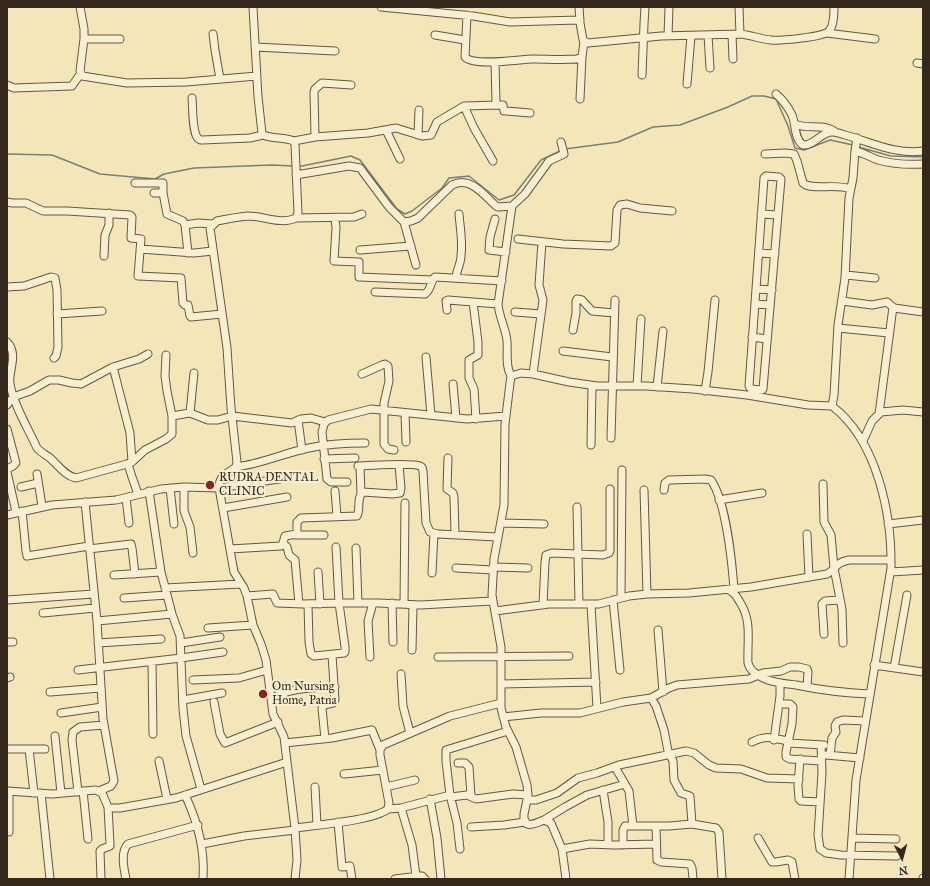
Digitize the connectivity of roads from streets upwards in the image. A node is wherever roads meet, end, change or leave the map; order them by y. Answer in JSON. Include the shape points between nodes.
{"nodes":[{"id":1,"x":80,"y":7,"type":"edge"},
{"id":2,"x":253,"y":7,"type":"edge"},
{"id":3,"x":381,"y":7,"type":"edge"},
{"id":4,"x":474,"y":7,"type":"edge"},
{"id":5,"x":579,"y":7,"type":"edge"},
{"id":6,"x":645,"y":7,"type":"edge"},
{"id":7,"x":669,"y":7,"type":"edge"},
{"id":8,"x":739,"y":7,"type":"edge"},
{"id":9,"x":834,"y":7,"type":"edge"},
{"id":10,"x":470,"y":15,"type":"junction"},
{"id":11,"x":580,"y":21,"type":"junction"},
{"id":12,"x":827,"y":33,"type":"junction"},
{"id":13,"x":213,"y":34,"type":"dead end"},
{"id":14,"x":435,"y":34,"type":"dead end"},
{"id":15,"x":740,"y":34,"type":"junction"},
{"id":16,"x":732,"y":35,"type":"junction"},
{"id":17,"x":668,"y":36,"type":"junction"},
{"id":18,"x":691,"y":36,"type":"junction"},
{"id":19,"x":708,"y":36,"type":"junction"},
{"id":20,"x":644,"y":38,"type":"junction"},
{"id":21,"x":84,"y":39,"type":"junction"},
{"id":22,"x":120,"y":39,"type":"dead end"},
{"id":23,"x":875,"y":39,"type":"dead end"},
{"id":24,"x":465,"y":40,"type":"junction"},
{"id":25,"x":584,"y":42,"type":"junction"},
{"id":26,"x":255,"y":47,"type":"junction"},
{"id":27,"x":335,"y":51,"type":"dead end"},
{"id":28,"x":582,"y":57,"type":"junction"},
{"id":29,"x":733,"y":59,"type":"dead end"},
{"id":30,"x":495,"y":62,"type":"junction"},
{"id":31,"x":710,"y":68,"type":"dead end"},
{"id":32,"x":81,"y":73,"type":"junction"},
{"id":33,"x":642,"y":75,"type":"dead end"},
{"id":34,"x":257,"y":76,"type":"junction"},
{"id":35,"x":220,"y":79,"type":"junction"},
{"id":36,"x":687,"y":84,"type":"dead end"},
{"id":37,"x":7,"y":85,"type":"edge"},
{"id":38,"x":351,"y":85,"type":"dead end"},
{"id":39,"x":776,"y":94,"type":"dead end"},
{"id":40,"x":192,"y":98,"type":"dead end"},
{"id":41,"x":580,"y":99,"type":"dead end"},
{"id":42,"x":496,"y":104,"type":"junction"},
{"id":43,"x":464,"y":106,"type":"junction"},
{"id":44,"x":419,"y":110,"type":"dead end"},
{"id":45,"x":530,"y":113,"type":"dead end"},
{"id":46,"x":795,"y":124,"type":"junction"},
{"id":47,"x":386,"y":130,"type":"junction"},
{"id":48,"x":837,"y":133,"type":"junction"},
{"id":49,"x":263,"y":135,"type":"junction"},
{"id":50,"x":418,"y":135,"type":"junction"},
{"id":51,"x":315,"y":137,"type":"junction"},
{"id":52,"x":857,"y":139,"type":"junction"},
{"id":53,"x":294,"y":141,"type":"junction"},
{"id":54,"x":561,"y":143,"type":"dead end"},
{"id":55,"x":854,"y":150,"type":"junction"},
{"id":56,"x":923,"y":151,"type":"edge"},
{"id":57,"x":765,"y":154,"type":"dead end"},
{"id":58,"x":400,"y":160,"type":"dead end"},
{"id":59,"x":493,"y":161,"type":"dead end"},
{"id":60,"x":923,"y":164,"type":"edge"},
{"id":61,"x":296,"y":174,"type":"junction"},
{"id":62,"x":135,"y":183,"type":"dead end"},
{"id":63,"x":850,"y":189,"type":"junction"},
{"id":64,"x":163,"y":192,"type":"junction"},
{"id":65,"x":154,"y":193,"type":"dead end"},
{"id":66,"x":7,"y":202,"type":"edge"},
{"id":67,"x":512,"y":206,"type":"junction"},
{"id":68,"x":672,"y":211,"type":"dead end"},
{"id":69,"x":109,"y":213,"type":"junction"},
{"id":70,"x":362,"y":214,"type":"dead end"},
{"id":71,"x":459,"y":214,"type":"dead end"},
{"id":72,"x":761,"y":214,"type":"junction"},
{"id":73,"x":778,"y":215,"type":"junction"},
{"id":74,"x":296,"y":218,"type":"junction"},
{"id":75,"x":335,"y":218,"type":"junction"},
{"id":76,"x":495,"y":219,"type":"dead end"},
{"id":77,"x":404,"y":222,"type":"junction"},
{"id":78,"x":213,"y":224,"type":"junction"},
{"id":79,"x":185,"y":225,"type":"junction"},
{"id":80,"x":518,"y":239,"type":"dead end"},
{"id":81,"x":542,"y":242,"type":"junction"},
{"id":82,"x":411,"y":246,"type":"junction"},
{"id":83,"x":140,"y":249,"type":"junction"},
{"id":84,"x":360,"y":250,"type":"dead end"},
{"id":85,"x":213,"y":251,"type":"junction"},
{"id":86,"x":506,"y":252,"type":"junction"},
{"id":87,"x":188,"y":253,"type":"junction"},
{"id":88,"x":759,"y":253,"type":"junction"},
{"id":89,"x":775,"y":254,"type":"junction"},
{"id":90,"x":104,"y":256,"type":"dead end"},
{"id":91,"x":416,"y":265,"type":"dead end"},
{"id":92,"x":846,"y":275,"type":"junction"},
{"id":93,"x":456,"y":277,"type":"junction"},
{"id":94,"x":875,"y":278,"type":"dead end"},
{"id":95,"x":433,"y":280,"type":"junction"},
{"id":96,"x":502,"y":281,"type":"junction"},
{"id":97,"x":7,"y":287,"type":"edge"},
{"id":98,"x":757,"y":290,"type":"junction"},
{"id":99,"x":772,"y":290,"type":"junction"},
{"id":100,"x":375,"y":292,"type":"dead end"},
{"id":101,"x":614,"y":300,"type":"dead end"},
{"id":102,"x":715,"y":300,"type":"dead end"},
{"id":103,"x":842,"y":301,"type":"junction"},
{"id":104,"x":473,"y":302,"type":"junction"},
{"id":105,"x":498,"y":304,"type":"junction"},
{"id":106,"x":755,"y":304,"type":"junction"},
{"id":107,"x":770,"y":305,"type":"junction"},
{"id":108,"x":893,"y":307,"type":"junction"},
{"id":109,"x":447,"y":310,"type":"dead end"},
{"id":110,"x":102,"y":312,"type":"dead end"},
{"id":111,"x":515,"y":312,"type":"dead end"},
{"id":112,"x":923,"y":312,"type":"edge"},
{"id":113,"x":614,"y":313,"type":"junction"},
{"id":114,"x":57,"y":314,"type":"junction"},
{"id":115,"x":222,"y":314,"type":"junction"},
{"id":116,"x":541,"y":314,"type":"junction"},
{"id":117,"x":641,"y":319,"type":"dead end"},
{"id":118,"x":838,"y":328,"type":"junction"},
{"id":119,"x":573,"y":330,"type":"dead end"},
{"id":120,"x":663,"y":331,"type":"dead end"},
{"id":121,"x":889,"y":333,"type":"junction"},
{"id":122,"x":752,"y":337,"type":"junction"},
{"id":123,"x":767,"y":339,"type":"junction"},
{"id":124,"x":7,"y":342,"type":"edge"},
{"id":125,"x":563,"y":351,"type":"dead end"},
{"id":126,"x":148,"y":354,"type":"dead end"},
{"id":127,"x":166,"y":355,"type":"dead end"},
{"id":128,"x":426,"y":357,"type":"dead end"},
{"id":129,"x":612,"y":357,"type":"junction"},
{"id":130,"x":54,"y":358,"type":"dead end"},
{"id":131,"x":10,"y":363,"type":"edge"},
{"id":132,"x":113,"y":367,"type":"junction"},
{"id":133,"x":750,"y":372,"type":"junction"},
{"id":134,"x":194,"y":373,"type":"dead end"},
{"id":135,"x":765,"y":373,"type":"junction"},
{"id":136,"x":362,"y":374,"type":"dead end"},
{"id":137,"x":533,"y":374,"type":"junction"},
{"id":138,"x":512,"y":376,"type":"junction"},
{"id":139,"x":9,"y":382,"type":"edge"},
{"id":140,"x":453,"y":384,"type":"dead end"},
{"id":141,"x":592,"y":386,"type":"junction"},
{"id":142,"x":611,"y":386,"type":"junction"},
{"id":143,"x":636,"y":386,"type":"junction"},
{"id":144,"x":656,"y":387,"type":"junction"},
{"id":145,"x":706,"y":391,"type":"junction"},
{"id":146,"x":755,"y":393,"type":"junction"},
{"id":147,"x":13,"y":397,"type":"junction"},
{"id":148,"x":7,"y":405,"type":"edge"},
{"id":149,"x":832,"y":406,"type":"junction"},
{"id":150,"x":384,"y":411,"type":"junction"},
{"id":151,"x":923,"y":412,"type":"edge"},
{"id":152,"x":190,"y":413,"type":"junction"},
{"id":153,"x":406,"y":413,"type":"junction"},
{"id":154,"x":879,"y":414,"type":"junction"},
{"id":155,"x":431,"y":415,"type":"junction"},
{"id":156,"x":172,"y":416,"type":"junction"},
{"id":157,"x":232,"y":416,"type":"junction"},
{"id":158,"x":506,"y":416,"type":"junction"},
{"id":159,"x":456,"y":418,"type":"junction"},
{"id":160,"x":476,"y":419,"type":"junction"},
{"id":161,"x":298,"y":420,"type":"junction"},
{"id":162,"x":325,"y":422,"type":"junction"},
{"id":163,"x":7,"y":429,"type":"edge"},
{"id":164,"x":611,"y":438,"type":"dead end"},
{"id":165,"x":863,"y":441,"type":"junction"},
{"id":166,"x":406,"y":442,"type":"dead end"},
{"id":167,"x":365,"y":443,"type":"dead end"},
{"id":168,"x":591,"y":445,"type":"dead end"},
{"id":169,"x":323,"y":446,"type":"junction"},
{"id":170,"x":302,"y":450,"type":"junction"},
{"id":171,"x":394,"y":450,"type":"dead end"},
{"id":172,"x":355,"y":458,"type":"dead end"},
{"id":173,"x":448,"y":458,"type":"dead end"},
{"id":174,"x":324,"y":459,"type":"junction"},
{"id":175,"x":130,"y":463,"type":"junction"},
{"id":176,"x":399,"y":465,"type":"junction"},
{"id":177,"x":236,"y":467,"type":"junction"},
{"id":178,"x":7,"y":469,"type":"edge"},
{"id":179,"x":622,"y":470,"type":"dead end"},
{"id":180,"x":7,"y":472,"type":"edge"},
{"id":181,"x":37,"y":474,"type":"dead end"},
{"id":182,"x":292,"y":476,"type":"dead end"},
{"id":183,"x":347,"y":482,"type":"dead end"},
{"id":184,"x":38,"y":483,"type":"junction"},
{"id":185,"x":823,"y":484,"type":"dead end"},
{"id":186,"x":21,"y":487,"type":"dead end"},
{"id":187,"x":184,"y":487,"type":"junction"},
{"id":188,"x":170,"y":488,"type":"junction"},
{"id":189,"x":219,"y":488,"type":"junction"},
{"id":190,"x":610,"y":490,"type":"dead end"},
{"id":191,"x":644,"y":490,"type":"dead end"},
{"id":192,"x":664,"y":490,"type":"dead end"},
{"id":193,"x":149,"y":491,"type":"junction"},
{"id":194,"x":335,"y":491,"type":"dead end"},
{"id":195,"x":762,"y":493,"type":"dead end"},
{"id":196,"x":138,"y":494,"type":"junction"},
{"id":197,"x":361,"y":494,"type":"junction"},
{"id":198,"x":287,"y":497,"type":"dead end"},
{"id":199,"x":126,"y":498,"type":"junction"},
{"id":200,"x":720,"y":500,"type":"junction"},
{"id":201,"x":85,"y":502,"type":"junction"},
{"id":202,"x":405,"y":504,"type":"dead end"},
{"id":203,"x":42,"y":506,"type":"junction"},
{"id":204,"x":578,"y":507,"type":"dead end"},
{"id":205,"x":223,"y":508,"type":"junction"},
{"id":206,"x":19,"y":512,"type":"junction"},
{"id":207,"x":7,"y":514,"type":"edge"},
{"id":208,"x":337,"y":516,"type":"junction"},
{"id":209,"x":923,"y":520,"type":"edge"},
{"id":210,"x":129,"y":523,"type":"dead end"},
{"id":211,"x":501,"y":523,"type":"junction"},
{"id":212,"x":174,"y":524,"type":"dead end"},
{"id":213,"x":544,"y":524,"type":"dead end"},
{"id":214,"x":888,"y":524,"type":"junction"},
{"id":215,"x":434,"y":533,"type":"junction"},
{"id":216,"x":295,"y":534,"type":"junction"},
{"id":217,"x":807,"y":534,"type":"dead end"},
{"id":218,"x":324,"y":535,"type":"dead end"},
{"id":219,"x":455,"y":535,"type":"junction"},
{"id":220,"x":497,"y":537,"type":"junction"},
{"id":221,"x":283,"y":543,"type":"junction"},
{"id":222,"x":89,"y":547,"type":"junction"},
{"id":223,"x":336,"y":547,"type":"dead end"},
{"id":224,"x":356,"y":548,"type":"dead end"},
{"id":225,"x":230,"y":549,"type":"junction"},
{"id":226,"x":193,"y":553,"type":"dead end"},
{"id":227,"x":578,"y":553,"type":"junction"},
{"id":228,"x":891,"y":560,"type":"junction"},
{"id":229,"x":456,"y":568,"type":"dead end"},
{"id":230,"x":493,"y":568,"type":"junction"},
{"id":231,"x":528,"y":568,"type":"dead end"},
{"id":232,"x":834,"y":568,"type":"junction"},
{"id":233,"x":923,"y":570,"type":"edge"},
{"id":234,"x":161,"y":572,"type":"junction"},
{"id":235,"x":318,"y":572,"type":"dead end"},
{"id":236,"x":891,"y":572,"type":"junction"},
{"id":237,"x":432,"y":573,"type":"dead end"},
{"id":238,"x":135,"y":574,"type":"junction"},
{"id":239,"x":114,"y":575,"type":"dead end"},
{"id":240,"x":809,"y":577,"type":"junction"},
{"id":241,"x":241,"y":584,"type":"junction"},
{"id":242,"x":731,"y":589,"type":"junction"},
{"id":243,"x":166,"y":592,"type":"junction"},
{"id":244,"x":94,"y":594,"type":"junction"},
{"id":245,"x":647,"y":594,"type":"junction"},
{"id":246,"x":907,"y":595,"type":"dead end"},
{"id":247,"x":247,"y":596,"type":"junction"},
{"id":248,"x":124,"y":598,"type":"dead end"},
{"id":249,"x":617,"y":599,"type":"junction"},
{"id":250,"x":7,"y":600,"type":"edge"},
{"id":251,"x":840,"y":600,"type":"junction"},
{"id":252,"x":492,"y":601,"type":"junction"},
{"id":253,"x":339,"y":603,"type":"junction"},
{"id":254,"x":358,"y":603,"type":"junction"},
{"id":255,"x":374,"y":603,"type":"junction"},
{"id":256,"x":299,"y":604,"type":"junction"},
{"id":257,"x":308,"y":604,"type":"junction"},
{"id":258,"x":320,"y":604,"type":"junction"},
{"id":259,"x":392,"y":604,"type":"junction"},
{"id":260,"x":404,"y":604,"type":"junction"},
{"id":261,"x":579,"y":604,"type":"junction"},
{"id":262,"x":413,"y":605,"type":"junction"},
{"id":263,"x":543,"y":605,"type":"junction"},
{"id":264,"x":591,"y":605,"type":"junction"},
{"id":265,"x":95,"y":608,"type":"junction"},
{"id":266,"x":495,"y":611,"type":"junction"},
{"id":267,"x":43,"y":613,"type":"dead end"},
{"id":268,"x":172,"y":614,"type":"junction"},
{"id":269,"x":96,"y":621,"type":"junction"},
{"id":270,"x":253,"y":625,"type":"junction"},
{"id":271,"x":208,"y":628,"type":"dead end"},
{"id":272,"x":658,"y":630,"type":"dead end"},
{"id":273,"x":824,"y":634,"type":"dead end"},
{"id":274,"x":220,"y":637,"type":"dead end"},
{"id":275,"x":161,"y":639,"type":"dead end"},
{"id":276,"x":393,"y":642,"type":"dead end"},
{"id":277,"x":98,"y":643,"type":"junction"},
{"id":278,"x":843,"y":643,"type":"dead end"},
{"id":279,"x":181,"y":644,"type":"junction"},
{"id":280,"x":412,"y":650,"type":"dead end"},
{"id":281,"x":222,"y":652,"type":"dead end"},
{"id":282,"x":332,"y":655,"type":"junction"},
{"id":283,"x":569,"y":656,"type":"dead end"},
{"id":284,"x":370,"y":657,"type":"dead end"},
{"id":285,"x":438,"y":657,"type":"dead end"},
{"id":286,"x":501,"y":657,"type":"junction"},
{"id":287,"x":181,"y":658,"type":"junction"},
{"id":288,"x":152,"y":662,"type":"junction"},
{"id":289,"x":874,"y":665,"type":"junction"},
{"id":290,"x":100,"y":668,"type":"junction"},
{"id":291,"x":894,"y":668,"type":"junction"},
{"id":292,"x":78,"y":670,"type":"dead end"},
{"id":293,"x":267,"y":670,"type":"junction"},
{"id":294,"x":620,"y":670,"type":"dead end"},
{"id":295,"x":923,"y":672,"type":"edge"},
{"id":296,"x":402,"y":674,"type":"dead end"},
{"id":297,"x":758,"y":675,"type":"junction"},
{"id":298,"x":193,"y":680,"type":"dead end"},
{"id":299,"x":596,"y":682,"type":"junction"},
{"id":300,"x":780,"y":683,"type":"junction"},
{"id":301,"x":501,"y":684,"type":"junction"},
{"id":302,"x":334,"y":687,"type":"junction"},
{"id":303,"x":806,"y":687,"type":"junction"},
{"id":304,"x":101,"y":688,"type":"junction"},
{"id":305,"x":50,"y":692,"type":"dead end"},
{"id":306,"x":663,"y":692,"type":"junction"},
{"id":307,"x":222,"y":693,"type":"dead end"},
{"id":308,"x":870,"y":694,"type":"junction"},
{"id":309,"x":651,"y":698,"type":"junction"},
{"id":310,"x":271,"y":699,"type":"junction"},
{"id":311,"x":182,"y":700,"type":"junction"},
{"id":312,"x":214,"y":702,"type":"dead end"},
{"id":313,"x":501,"y":703,"type":"junction"},
{"id":314,"x":779,"y":704,"type":"junction"},
{"id":315,"x":102,"y":707,"type":"junction"},
{"id":316,"x":597,"y":708,"type":"junction"},
{"id":317,"x":61,"y":713,"type":"dead end"},
{"id":318,"x":503,"y":717,"type":"junction"},
{"id":319,"x":865,"y":721,"type":"junction"},
{"id":320,"x":278,"y":722,"type":"junction"},
{"id":321,"x":104,"y":725,"type":"junction"},
{"id":322,"x":508,"y":731,"type":"junction"},
{"id":323,"x":410,"y":733,"type":"junction"},
{"id":324,"x":153,"y":734,"type":"dead end"},
{"id":325,"x":55,"y":736,"type":"dead end"},
{"id":326,"x":325,"y":739,"type":"junction"},
{"id":327,"x":774,"y":740,"type":"junction"},
{"id":328,"x":752,"y":742,"type":"dead end"},
{"id":329,"x":789,"y":742,"type":"junction"},
{"id":330,"x":285,"y":743,"type":"junction"},
{"id":331,"x":821,"y":745,"type":"junction"},
{"id":332,"x":830,"y":745,"type":"junction"},
{"id":333,"x":7,"y":749,"type":"edge"},
{"id":334,"x":29,"y":749,"type":"junction"},
{"id":335,"x":45,"y":749,"type":"dead end"},
{"id":336,"x":380,"y":750,"type":"junction"},
{"id":337,"x":669,"y":754,"type":"junction"},
{"id":338,"x":830,"y":755,"type":"junction"},
{"id":339,"x":821,"y":758,"type":"junction"},
{"id":340,"x":860,"y":758,"type":"junction"},
{"id":341,"x":800,"y":759,"type":"junction"},
{"id":342,"x":158,"y":760,"type":"dead end"},
{"id":343,"x":287,"y":762,"type":"junction"},
{"id":344,"x":458,"y":763,"type":"dead end"},
{"id":345,"x":615,"y":766,"type":"junction"},
{"id":346,"x":383,"y":770,"type":"junction"},
{"id":347,"x":344,"y":774,"type":"dead end"},
{"id":348,"x":799,"y":779,"type":"junction"},
{"id":349,"x":416,"y":780,"type":"dead end"},
{"id":350,"x":625,"y":784,"type":"junction"},
{"id":351,"x":315,"y":787,"type":"dead end"},
{"id":352,"x":386,"y":787,"type":"junction"},
{"id":353,"x":201,"y":789,"type":"junction"},
{"id":354,"x":603,"y":790,"type":"junction"},
{"id":355,"x":8,"y":791,"type":"edge"},
{"id":356,"x":99,"y":791,"type":"junction"},
{"id":357,"x":80,"y":792,"type":"junction"},
{"id":358,"x":37,"y":793,"type":"junction"},
{"id":359,"x":61,"y":793,"type":"junction"},
{"id":360,"x":185,"y":795,"type":"junction"},
{"id":361,"x":451,"y":796,"type":"junction"},
{"id":362,"x":471,"y":796,"type":"junction"},
{"id":363,"x":527,"y":797,"type":"junction"},
{"id":364,"x":167,"y":799,"type":"junction"},
{"id":365,"x":430,"y":799,"type":"junction"},
{"id":366,"x":820,"y":802,"type":"junction"},
{"id":367,"x":108,"y":806,"type":"junction"},
{"id":368,"x":401,"y":808,"type":"junction"},
{"id":369,"x":388,"y":809,"type":"junction"},
{"id":370,"x":544,"y":820,"type":"junction"},
{"id":371,"x":338,"y":822,"type":"junction"},
{"id":372,"x":525,"y":822,"type":"junction"},
{"id":373,"x":692,"y":824,"type":"junction"},
{"id":374,"x":198,"y":825,"type":"junction"},
{"id":375,"x":317,"y":825,"type":"junction"},
{"id":376,"x":633,"y":826,"type":"junction"},
{"id":377,"x":656,"y":826,"type":"junction"},
{"id":378,"x":471,"y":827,"type":"dead end"},
{"id":379,"x":295,"y":829,"type":"junction"},
{"id":380,"x":10,"y":832,"type":"dead end"},
{"id":381,"x":758,"y":838,"type":"dead end"},
{"id":382,"x":852,"y":838,"type":"junction"},
{"id":383,"x":88,"y":839,"type":"dead end"},
{"id":384,"x":896,"y":839,"type":"dead end"},
{"id":385,"x":202,"y":844,"type":"junction"},
{"id":386,"x":608,"y":844,"type":"junction"},
{"id":387,"x":623,"y":844,"type":"junction"},
{"id":388,"x":656,"y":844,"type":"junction"},
{"id":389,"x":460,"y":848,"type":"dead end"},
{"id":390,"x":562,"y":849,"type":"junction"},
{"id":391,"x":851,"y":855,"type":"junction"},
{"id":392,"x":898,"y":856,"type":"dead end"},
{"id":393,"x":416,"y":876,"type":"junction"},
{"id":394,"x":50,"y":879,"type":"edge"},
{"id":395,"x":101,"y":879,"type":"edge"},
{"id":396,"x":126,"y":879,"type":"edge"},
{"id":397,"x":203,"y":879,"type":"edge"},
{"id":398,"x":295,"y":879,"type":"edge"},
{"id":399,"x":352,"y":879,"type":"edge"},
{"id":400,"x":395,"y":879,"type":"edge"},
{"id":401,"x":425,"y":879,"type":"edge"},
{"id":402,"x":441,"y":879,"type":"edge"},
{"id":403,"x":566,"y":879,"type":"edge"},
{"id":404,"x":693,"y":879,"type":"edge"},
{"id":405,"x":722,"y":879,"type":"edge"},
{"id":406,"x":795,"y":879,"type":"edge"},
{"id":407,"x":849,"y":879,"type":"edge"}],
"edges":[{"from":1,"to":21,"type":"street"},
{"from":2,"to":26,"type":"street"},
{"from":3,"to":10,"type":"street"},
{"from":4,"to":10,"type":"street"},
{"from":5,"to":11,"type":"street"},
{"from":6,"to":20,"type":"street"},
{"from":7,"to":17,"type":"street"},
{"from":8,"to":15,"type":"street"},
{"from":9,"to":12,"type":"street","via":[[831,27]]},
{"from":10,"to":11,"type":"street","via":[[510,22]]},
{"from":10,"to":24,"type":"street"},
{"from":11,"to":25,"type":"street"},
{"from":12,"to":15,"type":"street","via":[[773,40]]},
{"from":12,"to":23,"type":"street"},
{"from":13,"to":35,"type":"street"},
{"from":14,"to":24,"type":"street"},
{"from":15,"to":16,"type":"street"},
{"from":16,"to":19,"type":"street"},
{"from":16,"to":29,"type":"street"},
{"from":17,"to":18,"type":"street"},
{"from":17,"to":20,"type":"street"},
{"from":18,"to":19,"type":"street"},
{"from":18,"to":36,"type":"street"},
{"from":19,"to":31,"type":"street"},
{"from":20,"to":25,"type":"street"},
{"from":20,"to":33,"type":"street"},
{"from":21,"to":22,"type":"street"},
{"from":21,"to":32,"type":"street"},
{"from":24,"to":30,"type":"street","via":[[466,59]]},
{"from":25,"to":28,"type":"street"},
{"from":26,"to":27,"type":"street"},
{"from":26,"to":34,"type":"street"},
{"from":28,"to":30,"type":"street"},
{"from":28,"to":41,"type":"street"},
{"from":30,"to":42,"type":"street"},
{"from":32,"to":35,"type":"street","via":[[82,76],[127,83]]},
{"from":32,"to":37,"type":"street","via":[[72,86],[14,88]]},
{"from":34,"to":35,"type":"street"},
{"from":34,"to":49,"type":"street"},
{"from":38,"to":51,"type":"street","via":[[322,82],[315,89]]},
{"from":39,"to":46,"type":"street","via":[[787,106]]},
{"from":40,"to":49,"type":"street","via":[[194,129],[199,139],[250,138]]},
{"from":42,"to":43,"type":"street"},
{"from":42,"to":45,"type":"street","via":[[503,106],[504,111]]},
{"from":43,"to":50,"type":"street","via":[[437,122],[431,135]]},
{"from":43,"to":59,"type":"street"},
{"from":44,"to":50,"type":"street"},
{"from":46,"to":48,"type":"street","via":[[802,127],[830,128]]},
{"from":46,"to":48,"type":"street","via":[[796,136],[803,145],[812,143],[827,133]]},
{"from":47,"to":50,"type":"street","via":[[396,128]]},
{"from":47,"to":51,"type":"street"},
{"from":47,"to":58,"type":"street"},
{"from":48,"to":52,"type":"street"},
{"from":49,"to":53,"type":"street"},
{"from":51,"to":53,"type":"street"},
{"from":52,"to":55,"type":"street"},
{"from":52,"to":56,"type":"street","via":[[887,149]]},
{"from":53,"to":61,"type":"street"},
{"from":54,"to":67,"type":"street","via":[[564,154],[549,161],[525,194]]},
{"from":55,"to":60,"type":"street","via":[[886,161]]},
{"from":55,"to":63,"type":"street"},
{"from":57,"to":63,"type":"street","via":[[794,154],[803,183],[806,185],[840,186]]},
{"from":61,"to":74,"type":"street"},
{"from":61,"to":77,"type":"street","via":[[358,166],[389,207]]},
{"from":62,"to":64,"type":"street","via":[[163,183]]},
{"from":63,"to":92,"type":"street"},
{"from":64,"to":65,"type":"street"},
{"from":64,"to":79,"type":"street","via":[[167,214],[183,221]]},
{"from":66,"to":69,"type":"street","via":[[26,203],[43,211]]},
{"from":67,"to":77,"type":"street","via":[[494,205],[471,184],[462,182],[452,185],[418,218]]},
{"from":67,"to":86,"type":"street"},
{"from":68,"to":81,"type":"street","via":[[620,205],[617,210],[614,243],[611,246]]},
{"from":69,"to":83,"type":"street","via":[[132,217],[131,238],[141,239]]},
{"from":69,"to":90,"type":"street"},
{"from":70,"to":75,"type":"street"},
{"from":71,"to":93,"type":"street","via":[[462,253]]},
{"from":72,"to":73,"type":"street"},
{"from":72,"to":73,"type":"street","via":[[766,176],[781,179]]},
{"from":72,"to":88,"type":"street"},
{"from":73,"to":89,"type":"street"},
{"from":74,"to":75,"type":"street"},
{"from":74,"to":78,"type":"street","via":[[279,221],[250,216],[216,221]]},
{"from":75,"to":95,"type":"street","via":[[334,261],[359,262],[359,277]]},
{"from":76,"to":86,"type":"street","via":[[489,250]]},
{"from":77,"to":82,"type":"street"},
{"from":78,"to":79,"type":"street"},
{"from":78,"to":85,"type":"street","via":[[210,228]]},
{"from":79,"to":87,"type":"street"},
{"from":80,"to":81,"type":"street"},
{"from":81,"to":116,"type":"street","via":[[539,285],[543,298]]},
{"from":82,"to":84,"type":"street"},
{"from":82,"to":91,"type":"street"},
{"from":83,"to":87,"type":"street"},
{"from":83,"to":115,"type":"street","via":[[138,276],[181,278],[184,303],[188,305],[191,317]]},
{"from":85,"to":87,"type":"street"},
{"from":85,"to":115,"type":"street"},
{"from":86,"to":96,"type":"street"},
{"from":88,"to":89,"type":"street"},
{"from":88,"to":98,"type":"street"},
{"from":89,"to":99,"type":"street"},
{"from":92,"to":94,"type":"street"},
{"from":92,"to":103,"type":"street"},
{"from":93,"to":95,"type":"street","via":[[436,277]]},
{"from":93,"to":96,"type":"street"},
{"from":95,"to":100,"type":"street","via":[[426,294]]},
{"from":96,"to":105,"type":"street"},
{"from":97,"to":114,"type":"street","via":[[24,286],[54,277]]},
{"from":98,"to":99,"type":"street"},
{"from":98,"to":106,"type":"street"},
{"from":99,"to":107,"type":"street"},
{"from":101,"to":113,"type":"street"},
{"from":102,"to":145,"type":"street"},
{"from":103,"to":108,"type":"street","via":[[872,305],[887,302]]},
{"from":103,"to":118,"type":"street"},
{"from":104,"to":105,"type":"street"},
{"from":104,"to":109,"type":"street","via":[[447,300]]},
{"from":104,"to":160,"type":"street","via":[[478,357],[469,360],[469,378],[474,389]]},
{"from":105,"to":138,"type":"street","via":[[507,339],[508,364]]},
{"from":106,"to":107,"type":"street"},
{"from":106,"to":122,"type":"street"},
{"from":107,"to":123,"type":"street"},
{"from":108,"to":112,"type":"street"},
{"from":108,"to":121,"type":"street"},
{"from":110,"to":114,"type":"street"},
{"from":111,"to":116,"type":"street"},
{"from":113,"to":119,"type":"street","via":[[592,311],[577,298]]},
{"from":113,"to":129,"type":"street"},
{"from":114,"to":130,"type":"street","via":[[58,347]]},
{"from":115,"to":157,"type":"street"},
{"from":116,"to":137,"type":"street"},
{"from":117,"to":143,"type":"street"},
{"from":118,"to":121,"type":"street"},
{"from":118,"to":149,"type":"street"},
{"from":120,"to":144,"type":"street"},
{"from":121,"to":154,"type":"street"},
{"from":122,"to":123,"type":"street"},
{"from":122,"to":133,"type":"street"},
{"from":123,"to":135,"type":"street"},
{"from":124,"to":131,"type":"street","via":[[12,351]]},
{"from":125,"to":129,"type":"street"},
{"from":126,"to":132,"type":"street"},
{"from":127,"to":156,"type":"street","via":[[166,382]]},
{"from":128,"to":155,"type":"street"},
{"from":129,"to":142,"type":"street"},
{"from":131,"to":139,"type":"street"},
{"from":132,"to":147,"type":"street","via":[[81,384],[49,380]]},
{"from":132,"to":175,"type":"street","via":[[130,433]]},
{"from":133,"to":135,"type":"street"},
{"from":133,"to":146,"type":"street","via":[[749,387]]},
{"from":134,"to":152,"type":"street"},
{"from":135,"to":146,"type":"street","via":[[763,389]]},
{"from":136,"to":150,"type":"street","via":[[382,365],[388,366]]},
{"from":137,"to":138,"type":"street"},
{"from":137,"to":141,"type":"street"},
{"from":138,"to":158,"type":"street"},
{"from":139,"to":147,"type":"street"},
{"from":140,"to":159,"type":"street"},
{"from":141,"to":142,"type":"street"},
{"from":141,"to":168,"type":"street"},
{"from":142,"to":143,"type":"street"},
{"from":142,"to":164,"type":"street"},
{"from":143,"to":144,"type":"street"},
{"from":144,"to":145,"type":"street"},
{"from":145,"to":146,"type":"street"},
{"from":146,"to":149,"type":"street","via":[[808,405]]},
{"from":147,"to":148,"type":"street"},
{"from":147,"to":175,"type":"street","via":[[37,448],[70,476],[76,478]]},
{"from":149,"to":165,"type":"street","via":[[853,426]]},
{"from":150,"to":153,"type":"street"},
{"from":150,"to":162,"type":"street","via":[[366,410]]},
{"from":150,"to":171,"type":"street","via":[[384,444],[388,449]]},
{"from":151,"to":154,"type":"street","via":[[895,410]]},
{"from":152,"to":156,"type":"street"},
{"from":152,"to":157,"type":"street","via":[[208,420]]},
{"from":153,"to":155,"type":"street"},
{"from":153,"to":166,"type":"street"},
{"from":154,"to":165,"type":"street","via":[[872,421]]},
{"from":155,"to":159,"type":"street"},
{"from":156,"to":175,"type":"street","via":[[170,436],[145,450]]},
{"from":157,"to":161,"type":"street","via":[[292,422]]},
{"from":157,"to":177,"type":"street"},
{"from":158,"to":160,"type":"street"},
{"from":158,"to":211,"type":"street","via":[[505,499]]},
{"from":159,"to":160,"type":"street"},
{"from":161,"to":162,"type":"street","via":[[311,418]]},
{"from":161,"to":170,"type":"street"},
{"from":162,"to":169,"type":"street","via":[[322,432]]},
{"from":163,"to":178,"type":"street","via":[[16,463]]},
{"from":165,"to":214,"type":"street","via":[[876,472]]},
{"from":167,"to":169,"type":"street"},
{"from":169,"to":170,"type":"street"},
{"from":169,"to":174,"type":"street"},
{"from":170,"to":177,"type":"street","via":[[260,463]]},
{"from":172,"to":174,"type":"street"},
{"from":173,"to":219,"type":"street","via":[[447,489],[454,495]]},
{"from":174,"to":183,"type":"street","via":[[328,481]]},
{"from":175,"to":196,"type":"street"},
{"from":176,"to":197,"type":"street","via":[[400,493]]},
{"from":176,"to":197,"type":"street","via":[[359,466]]},
{"from":176,"to":215,"type":"street","via":[[415,465],[422,468],[426,523],[430,532]]},
{"from":177,"to":189,"type":"street","via":[[223,475]]},
{"from":179,"to":249,"type":"street"},
{"from":180,"to":206,"type":"street"},
{"from":181,"to":184,"type":"street"},
{"from":182,"to":189,"type":"street"},
{"from":184,"to":186,"type":"street"},
{"from":184,"to":203,"type":"street"},
{"from":185,"to":232,"type":"street","via":[[824,517],[831,534]]},
{"from":187,"to":188,"type":"street"},
{"from":187,"to":189,"type":"street"},
{"from":187,"to":226,"type":"street","via":[[184,511],[190,527]]},
{"from":188,"to":193,"type":"street"},
{"from":188,"to":212,"type":"street"},
{"from":189,"to":205,"type":"street"},
{"from":190,"to":227,"type":"street","via":[[609,553]]},
{"from":191,"to":245,"type":"street"},
{"from":192,"to":200,"type":"street","via":[[665,483],[669,480],[708,479],[713,483]]},
{"from":193,"to":196,"type":"street"},
{"from":193,"to":234,"type":"street"},
{"from":194,"to":208,"type":"street"},
{"from":195,"to":200,"type":"street"},
{"from":196,"to":199,"type":"street"},
{"from":197,"to":208,"type":"street","via":[[357,516]]},
{"from":198,"to":205,"type":"street"},
{"from":199,"to":201,"type":"street"},
{"from":199,"to":210,"type":"street"},
{"from":200,"to":242,"type":"street","via":[[730,547]]},
{"from":201,"to":203,"type":"street"},
{"from":201,"to":222,"type":"street"},
{"from":202,"to":260,"type":"street"},
{"from":203,"to":206,"type":"street"},
{"from":204,"to":227,"type":"street"},
{"from":205,"to":225,"type":"street"},
{"from":206,"to":207,"type":"street"},
{"from":206,"to":222,"type":"street","via":[[27,556]]},
{"from":208,"to":216,"type":"street","via":[[300,518]]},
{"from":209,"to":214,"type":"street"},
{"from":211,"to":213,"type":"street"},
{"from":211,"to":220,"type":"street"},
{"from":214,"to":228,"type":"street"},
{"from":215,"to":219,"type":"street"},
{"from":215,"to":237,"type":"street"},
{"from":216,"to":218,"type":"street"},
{"from":216,"to":221,"type":"street","via":[[285,536]]},
{"from":217,"to":240,"type":"street"},
{"from":219,"to":220,"type":"street"},
{"from":220,"to":230,"type":"street"},
{"from":221,"to":225,"type":"street","via":[[281,546]]},
{"from":221,"to":256,"type":"street","via":[[289,555],[295,560]]},
{"from":222,"to":238,"type":"street","via":[[131,544]]},
{"from":222,"to":244,"type":"street"},
{"from":223,"to":253,"type":"street"},
{"from":224,"to":254,"type":"street"},
{"from":225,"to":241,"type":"street","via":[[234,572]]},
{"from":227,"to":261,"type":"street"},
{"from":227,"to":263,"type":"street","via":[[546,555]]},
{"from":228,"to":232,"type":"street","via":[[849,560],[838,563]]},
{"from":228,"to":236,"type":"street"},
{"from":229,"to":230,"type":"street"},
{"from":230,"to":231,"type":"street"},
{"from":230,"to":252,"type":"street"},
{"from":232,"to":240,"type":"street","via":[[827,574]]},
{"from":232,"to":251,"type":"street"},
{"from":233,"to":236,"type":"street"},
{"from":234,"to":238,"type":"street"},
{"from":234,"to":243,"type":"street"},
{"from":235,"to":258,"type":"street"},
{"from":236,"to":289,"type":"street"},
{"from":238,"to":239,"type":"street"},
{"from":240,"to":242,"type":"street","via":[[771,585]]},
{"from":241,"to":243,"type":"street"},
{"from":241,"to":247,"type":"street"},
{"from":242,"to":245,"type":"street"},
{"from":242,"to":297,"type":"street","via":[[745,612],[748,624],[748,663],[751,670]]},
{"from":243,"to":248,"type":"street"},
{"from":243,"to":268,"type":"street"},
{"from":244,"to":250,"type":"street"},
{"from":244,"to":265,"type":"street"},
{"from":245,"to":249,"type":"street"},
{"from":246,"to":291,"type":"street"},
{"from":247,"to":256,"type":"street","via":[[273,594],[277,603]]},
{"from":247,"to":270,"type":"street"},
{"from":249,"to":264,"type":"street"},
{"from":249,"to":294,"type":"street"},
{"from":251,"to":273,"type":"street","via":[[826,601],[822,604]]},
{"from":251,"to":278,"type":"street","via":[[843,614]]},
{"from":252,"to":262,"type":"street"},
{"from":252,"to":266,"type":"street"},
{"from":253,"to":254,"type":"street"},
{"from":253,"to":258,"type":"street"},
{"from":253,"to":282,"type":"street","via":[[345,650],[344,653]]},
{"from":254,"to":255,"type":"street"},
{"from":255,"to":259,"type":"street"},
{"from":255,"to":284,"type":"street","via":[[368,621]]},
{"from":256,"to":257,"type":"street"},
{"from":257,"to":258,"type":"street"},
{"from":257,"to":282,"type":"street","via":[[309,642],[312,654]]},
{"from":259,"to":260,"type":"street"},
{"from":259,"to":276,"type":"street"},
{"from":260,"to":262,"type":"street"},
{"from":261,"to":263,"type":"street"},
{"from":261,"to":264,"type":"street"},
{"from":262,"to":280,"type":"street"},
{"from":263,"to":266,"type":"street"},
{"from":264,"to":299,"type":"street"},
{"from":265,"to":267,"type":"street"},
{"from":265,"to":269,"type":"street"},
{"from":266,"to":286,"type":"street"},
{"from":268,"to":269,"type":"street"},
{"from":268,"to":279,"type":"street"},
{"from":269,"to":277,"type":"street"},
{"from":270,"to":271,"type":"street"},
{"from":270,"to":293,"type":"street"},
{"from":272,"to":306,"type":"street"},
{"from":274,"to":279,"type":"street"},
{"from":275,"to":277,"type":"street"},
{"from":277,"to":290,"type":"street"},
{"from":279,"to":287,"type":"street"},
{"from":281,"to":287,"type":"street"},
{"from":282,"to":302,"type":"street"},
{"from":283,"to":286,"type":"street"},
{"from":285,"to":286,"type":"street"},
{"from":286,"to":301,"type":"street"},
{"from":287,"to":288,"type":"street"},
{"from":287,"to":311,"type":"street"},
{"from":288,"to":290,"type":"street"},
{"from":288,"to":324,"type":"street"},
{"from":289,"to":291,"type":"street"},
{"from":289,"to":308,"type":"street"},
{"from":290,"to":292,"type":"street"},
{"from":290,"to":304,"type":"street"},
{"from":291,"to":295,"type":"street"},
{"from":293,"to":298,"type":"street","via":[[239,678]]},
{"from":293,"to":310,"type":"street"},
{"from":296,"to":323,"type":"street","via":[[403,706]]},
{"from":297,"to":300,"type":"street"},
{"from":297,"to":303,"type":"street","via":[[790,667],[807,668]]},
{"from":297,"to":306,"type":"street","via":[[746,680],[677,685]]},
{"from":299,"to":301,"type":"street"},
{"from":299,"to":316,"type":"street"},
{"from":300,"to":303,"type":"street"},
{"from":300,"to":314,"type":"street"},
{"from":301,"to":313,"type":"street"},
{"from":302,"to":310,"type":"street","via":[[292,690]]},
{"from":302,"to":326,"type":"street","via":[[335,702],[322,708]]},
{"from":303,"to":308,"type":"street"},
{"from":304,"to":305,"type":"street"},
{"from":304,"to":315,"type":"street"},
{"from":306,"to":309,"type":"street"},
{"from":307,"to":311,"type":"street"},
{"from":308,"to":319,"type":"street"},
{"from":309,"to":316,"type":"street"},
{"from":309,"to":337,"type":"street","via":[[664,730]]},
{"from":310,"to":320,"type":"street","via":[[273,714]]},
{"from":311,"to":353,"type":"street","via":[[187,740]]},
{"from":312,"to":320,"type":"street","via":[[224,743]]},
{"from":313,"to":318,"type":"street"},
{"from":313,"to":323,"type":"street","via":[[450,716]]},
{"from":314,"to":327,"type":"street"},
{"from":314,"to":329,"type":"street","via":[[790,704],[793,707]]},
{"from":315,"to":317,"type":"street"},
{"from":315,"to":321,"type":"street"},
{"from":316,"to":318,"type":"street","via":[[573,713]]},
{"from":318,"to":322,"type":"street"},
{"from":319,"to":332,"type":"street","via":[[837,722]]},
{"from":319,"to":340,"type":"street"},
{"from":320,"to":330,"type":"street"},
{"from":321,"to":356,"type":"street","via":[[114,781],[111,786]]},
{"from":321,"to":357,"type":"street","via":[[80,727],[74,732],[72,740]]},
{"from":322,"to":361,"type":"street","via":[[446,750]]},
{"from":322,"to":363,"type":"street","via":[[518,753],[527,785]]},
{"from":323,"to":336,"type":"street","via":[[386,743]]},
{"from":325,"to":359,"type":"street"},
{"from":326,"to":330,"type":"street"},
{"from":326,"to":336,"type":"street","via":[[372,730]]},
{"from":327,"to":328,"type":"street","via":[[766,737]]},
{"from":327,"to":329,"type":"street"},
{"from":329,"to":331,"type":"street"},
{"from":329,"to":341,"type":"street","via":[[786,757]]},
{"from":330,"to":343,"type":"street"},
{"from":331,"to":332,"type":"street"},
{"from":331,"to":339,"type":"street"},
{"from":332,"to":338,"type":"street"},
{"from":333,"to":334,"type":"street"},
{"from":334,"to":335,"type":"street"},
{"from":334,"to":358,"type":"street"},
{"from":336,"to":346,"type":"street"},
{"from":337,"to":345,"type":"street"},
{"from":337,"to":348,"type":"street","via":[[690,751],[716,768],[741,769],[767,778]]},
{"from":337,"to":373,"type":"street","via":[[678,788],[683,795],[690,796]]},
{"from":338,"to":339,"type":"street"},
{"from":338,"to":340,"type":"street"},
{"from":339,"to":341,"type":"street"},
{"from":339,"to":366,"type":"street"},
{"from":340,"to":382,"type":"street"},
{"from":341,"to":348,"type":"street"},
{"from":342,"to":364,"type":"street"},
{"from":343,"to":353,"type":"street"},
{"from":343,"to":379,"type":"street"},
{"from":344,"to":362,"type":"street","via":[[465,763],[469,767]]},
{"from":345,"to":350,"type":"street"},
{"from":345,"to":363,"type":"street","via":[[576,779],[558,793],[536,800]]},
{"from":346,"to":347,"type":"street"},
{"from":346,"to":352,"type":"street"},
{"from":348,"to":366,"type":"street","via":[[799,799]]},
{"from":349,"to":352,"type":"street"},
{"from":350,"to":354,"type":"street"},
{"from":350,"to":376,"type":"street","via":[[630,795]]},
{"from":351,"to":375,"type":"street"},
{"from":352,"to":369,"type":"street"},
{"from":353,"to":360,"type":"street"},
{"from":354,"to":370,"type":"street","via":[[587,795]]},
{"from":354,"to":386,"type":"street","via":[[608,822]]},
{"from":355,"to":358,"type":"street"},
{"from":355,"to":380,"type":"street"},
{"from":356,"to":357,"type":"street"},
{"from":356,"to":367,"type":"street"},
{"from":357,"to":359,"type":"street"},
{"from":357,"to":383,"type":"street"},
{"from":358,"to":359,"type":"street"},
{"from":358,"to":394,"type":"street"},
{"from":360,"to":364,"type":"street"},
{"from":360,"to":374,"type":"street"},
{"from":361,"to":362,"type":"street"},
{"from":361,"to":365,"type":"street"},
{"from":361,"to":389,"type":"street"},
{"from":362,"to":363,"type":"street","via":[[476,799],[513,794]]},
{"from":363,"to":372,"type":"street"},
{"from":364,"to":367,"type":"street","via":[[120,808]]},
{"from":365,"to":368,"type":"street"},
{"from":365,"to":402,"type":"street"},
{"from":366,"to":391,"type":"street","via":[[820,849],[826,853]]},
{"from":367,"to":395,"type":"street","via":[[110,846],[100,851]]},
{"from":368,"to":369,"type":"street"},
{"from":368,"to":393,"type":"street","via":[[412,845]]},
{"from":369,"to":371,"type":"street","via":[[375,816]]},
{"from":370,"to":372,"type":"street","via":[[532,825]]},
{"from":370,"to":390,"type":"street","via":[[553,826]]},
{"from":371,"to":375,"type":"street"},
{"from":371,"to":399,"type":"street","via":[[342,867],[350,866]]},
{"from":372,"to":378,"type":"street"},
{"from":373,"to":377,"type":"street"},
{"from":373,"to":405,"type":"street","via":[[718,829]]},
{"from":374,"to":385,"type":"street"},
{"from":374,"to":396,"type":"street","via":[[128,844],[124,851]]},
{"from":375,"to":379,"type":"street"},
{"from":376,"to":377,"type":"street"},
{"from":376,"to":387,"type":"street","via":[[624,828]]},
{"from":377,"to":388,"type":"street"},
{"from":379,"to":385,"type":"street"},
{"from":379,"to":398,"type":"street"},
{"from":381,"to":406,"type":"street","via":[[772,862],[792,862]]},
{"from":382,"to":384,"type":"street"},
{"from":382,"to":391,"type":"street"},
{"from":385,"to":397,"type":"street"},
{"from":386,"to":387,"type":"street"},
{"from":386,"to":390,"type":"street","via":[[586,844]]},
{"from":387,"to":388,"type":"street"},
{"from":388,"to":404,"type":"street","via":[[659,862],[690,864]]},
{"from":390,"to":403,"type":"street"},
{"from":391,"to":392,"type":"street"},
{"from":391,"to":407,"type":"street"},
{"from":393,"to":400,"type":"street"},
{"from":393,"to":401,"type":"street"}]}
